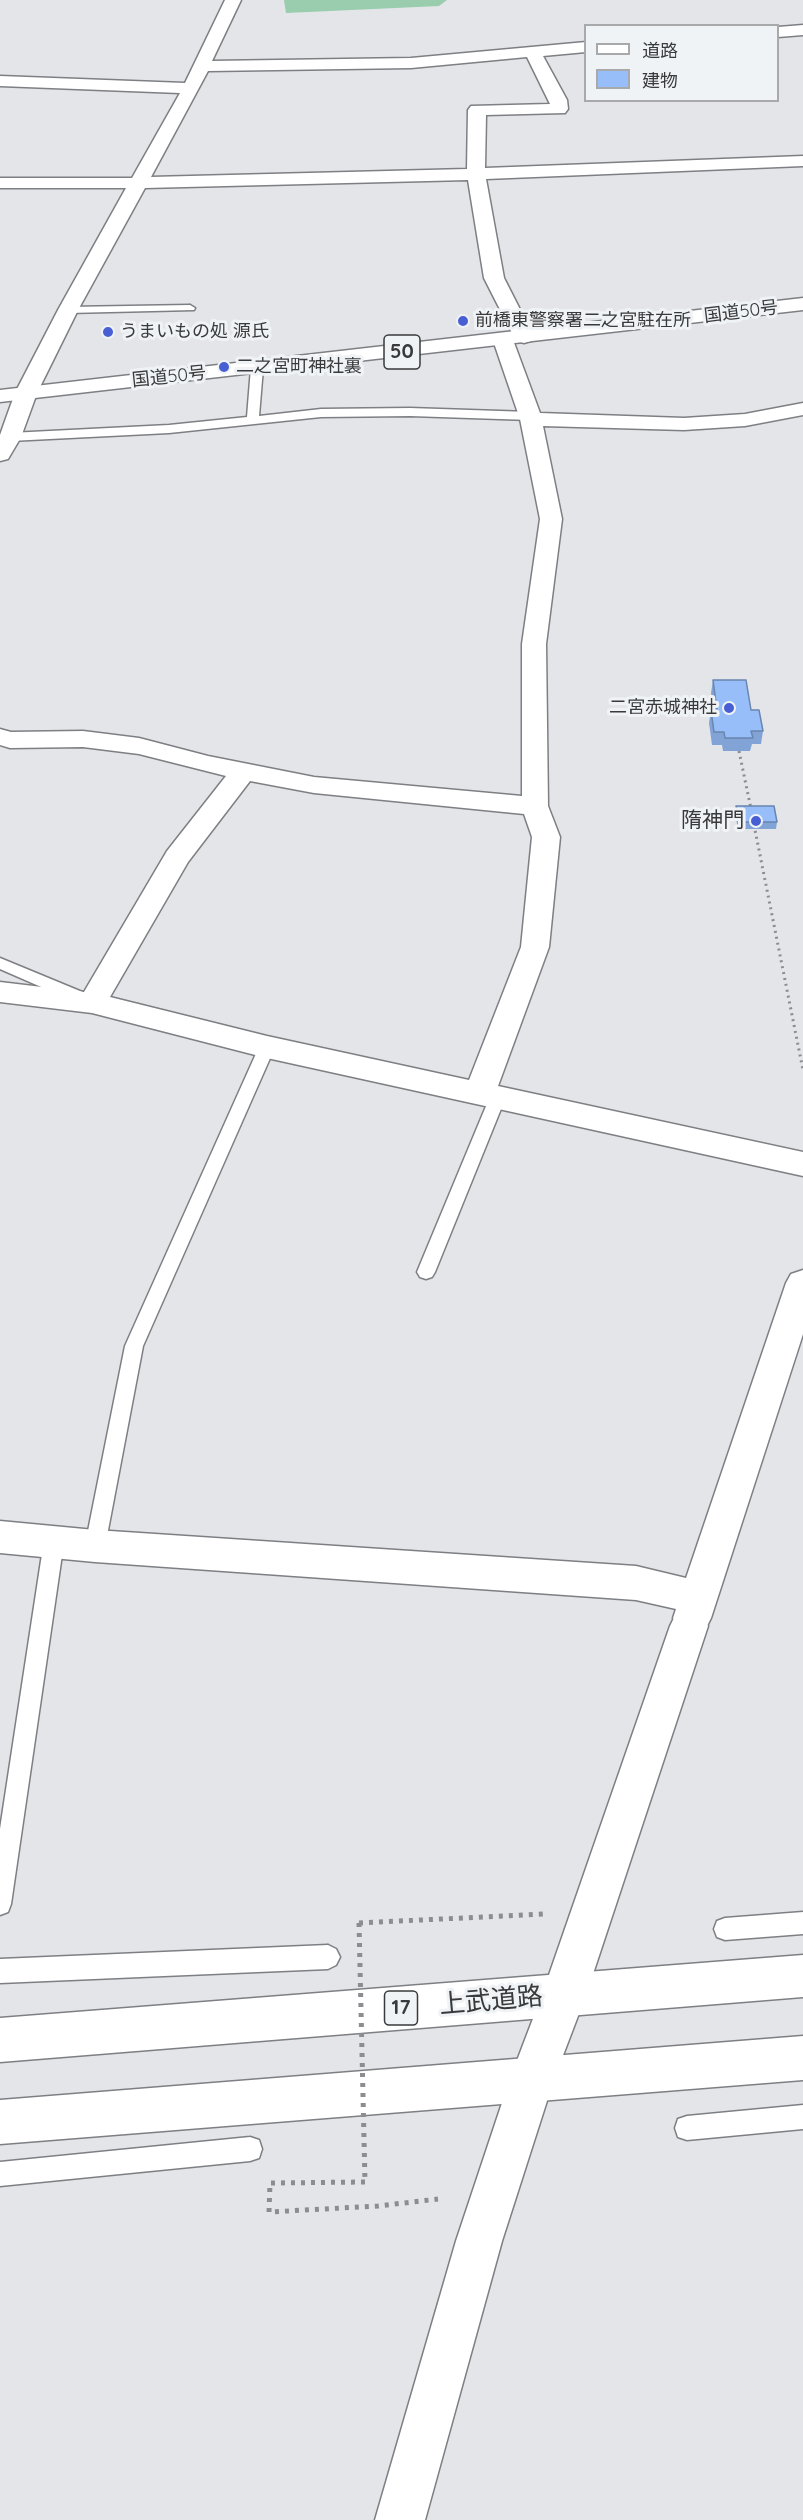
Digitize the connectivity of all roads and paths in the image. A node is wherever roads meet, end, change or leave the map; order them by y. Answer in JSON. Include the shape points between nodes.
{"nodes":[{"id":1,"x":233,"y":0,"type":"edge"},
{"id":2,"x":803,"y":30,"type":"edge"},
{"id":3,"x":779,"y":32,"type":"edge"},
{"id":4,"x":584,"y":47,"type":"edge"},
{"id":5,"x":532,"y":51,"type":"junction"},
{"id":6,"x":202,"y":66,"type":"junction"},
{"id":7,"x":0,"y":81,"type":"edge"},
{"id":8,"x":191,"y":88,"type":"junction"},
{"id":9,"x":803,"y":161,"type":"edge"},
{"id":10,"x":476,"y":174,"type":"junction"},
{"id":11,"x":0,"y":183,"type":"edge"},
{"id":12,"x":137,"y":183,"type":"junction"},
{"id":13,"x":803,"y":304,"type":"edge"},
{"id":14,"x":190,"y":308,"type":"dead end"},
{"id":15,"x":68,"y":310,"type":"junction"},
{"id":16,"x":524,"y":337,"type":"junction"},
{"id":17,"x":503,"y":340,"type":"junction"},
{"id":18,"x":257,"y":368,"type":"junction"},
{"id":19,"x":26,"y":393,"type":"junction"},
{"id":20,"x":0,"y":396,"type":"edge"},
{"id":21,"x":803,"y":409,"type":"edge"},
{"id":22,"x":530,"y":417,"type":"junction"},
{"id":23,"x":253,"y":418,"type":"junction"},
{"id":24,"x":5,"y":445,"type":"edge"},
{"id":25,"x":0,"y":737,"type":"edge"},
{"id":26,"x":739,"y":751,"type":"edge"},
{"id":27,"x":244,"y":771,"type":"junction"},
{"id":28,"x":535,"y":806,"type":"junction"},
{"id":29,"x":752,"y":813,"type":"edge"},
{"id":30,"x":753,"y":821,"type":"edge"},
{"id":31,"x":0,"y":963,"type":"edge"},
{"id":32,"x":0,"y":992,"type":"edge"},
{"id":33,"x":92,"y":1003,"type":"junction"},
{"id":34,"x":267,"y":1047,"type":"junction"},
{"id":35,"x":803,"y":1070,"type":"edge"},
{"id":36,"x":488,"y":1097,"type":"junction"},
{"id":37,"x":803,"y":1164,"type":"edge"},
{"id":38,"x":426,"y":1272,"type":"dead end"},
{"id":39,"x":803,"y":1283,"type":"edge"},
{"id":40,"x":0,"y":1537,"type":"edge"},
{"id":41,"x":54,"y":1541,"type":"junction"},
{"id":42,"x":95,"y":1546,"type":"junction"},
{"id":43,"x":694,"y":1612,"type":"junction"},
{"id":44,"x":0,"y":1904,"type":"edge"},
{"id":45,"x":544,"y":1914,"type":"dead end"},
{"id":46,"x":803,"y":1923,"type":"edge"},
{"id":47,"x":725,"y":1929,"type":"dead end"},
{"id":48,"x":328,"y":1957,"type":"dead end"},
{"id":49,"x":0,"y":1971,"type":"edge"},
{"id":50,"x":803,"y":1976,"type":"edge"},
{"id":51,"x":564,"y":1995,"type":"junction"},
{"id":52,"x":0,"y":2040,"type":"edge"},
{"id":53,"x":803,"y":2058,"type":"edge"},
{"id":54,"x":532,"y":2079,"type":"junction"},
{"id":55,"x":803,"y":2117,"type":"edge"},
{"id":56,"x":0,"y":2121,"type":"edge"},
{"id":57,"x":687,"y":2128,"type":"dead end"},
{"id":58,"x":250,"y":2150,"type":"dead end"},
{"id":59,"x":0,"y":2174,"type":"edge"},
{"id":60,"x":438,"y":2199,"type":"dead end"},
{"id":61,"x":400,"y":2520,"type":"edge"}],
"edges":[{"from":1,"to":6,"type":"main road"},
{"from":2,"to":3,"type":"main road"},
{"from":4,"to":5,"type":"main road"},
{"from":5,"to":6,"type":"main road","via":[[411,63]]},
{"from":5,"to":10,"type":"main road","via":[[559,109],[477,110]]},
{"from":6,"to":8,"type":"main road"},
{"from":7,"to":8,"type":"main road"},
{"from":8,"to":12,"type":"main road"},
{"from":9,"to":10,"type":"main road"},
{"from":10,"to":12,"type":"main road"},
{"from":10,"to":16,"type":"main road","via":[[494,278]]},
{"from":11,"to":12,"type":"main road"},
{"from":12,"to":15,"type":"main road"},
{"from":13,"to":16,"type":"main road","name":"国道50号","number":"50"},
{"from":14,"to":15,"type":"lane"},
{"from":15,"to":19,"type":"main road"},
{"from":16,"to":17,"type":"main road","name":"国道50号","number":"50"},
{"from":17,"to":18,"type":"main road","name":"国道50号","number":"50"},
{"from":17,"to":22,"type":"main road"},
{"from":18,"to":19,"type":"main road","name":"国道50号","number":"50"},
{"from":18,"to":23,"type":"lane"},
{"from":19,"to":20,"type":"main road","name":"国道50号","number":"50"},
{"from":19,"to":24,"type":"main road"},
{"from":21,"to":22,"type":"main road","via":[[745,420],[684,424]]},
{"from":22,"to":23,"type":"lane","via":[[332,412]]},
{"from":22,"to":28,"type":"main road","via":[[551,519],[534,644]]},
{"from":23,"to":24,"type":"lane"},
{"from":25,"to":27,"type":"main road","via":[[83,739],[139,746]]},
{"from":26,"to":29,"type":"path"},
{"from":27,"to":28,"type":"main road","via":[[314,785]]},
{"from":27,"to":33,"type":"main road","via":[[177,857]]},
{"from":28,"to":36,"type":"main road","via":[[546,837],[535,947]]},
{"from":30,"to":35,"type":"path"},
{"from":31,"to":33,"type":"lane"},
{"from":32,"to":33,"type":"main road"},
{"from":33,"to":34,"type":"main road"},
{"from":34,"to":36,"type":"main road"},
{"from":34,"to":42,"type":"lane","via":[[134,1346]]},
{"from":36,"to":37,"type":"main road"},
{"from":36,"to":38,"type":"lane"},
{"from":39,"to":43,"type":"main road"},
{"from":40,"to":41,"type":"main road"},
{"from":41,"to":42,"type":"main road"},
{"from":41,"to":44,"type":"lane"},
{"from":42,"to":43,"type":"main road","via":[[636,1582]]},
{"from":43,"to":51,"type":"main road"},
{"from":45,"to":60,"type":"path","bridge":true,"via":[[359,1923],[365,2182],[270,2183],[268,2212]]},
{"from":46,"to":47,"type":"lane"},
{"from":48,"to":49,"type":"lane"},
{"from":50,"to":51,"type":"main road","name":"上武道路","number":"17"},
{"from":51,"to":52,"type":"main road","name":"上武道路","number":"17"},
{"from":51,"to":54,"type":"main road"},
{"from":53,"to":54,"type":"main road"},
{"from":54,"to":56,"type":"main road"},
{"from":54,"to":61,"type":"main road","via":[[479,2241]]},
{"from":55,"to":57,"type":"lane"},
{"from":58,"to":59,"type":"lane"}]}
